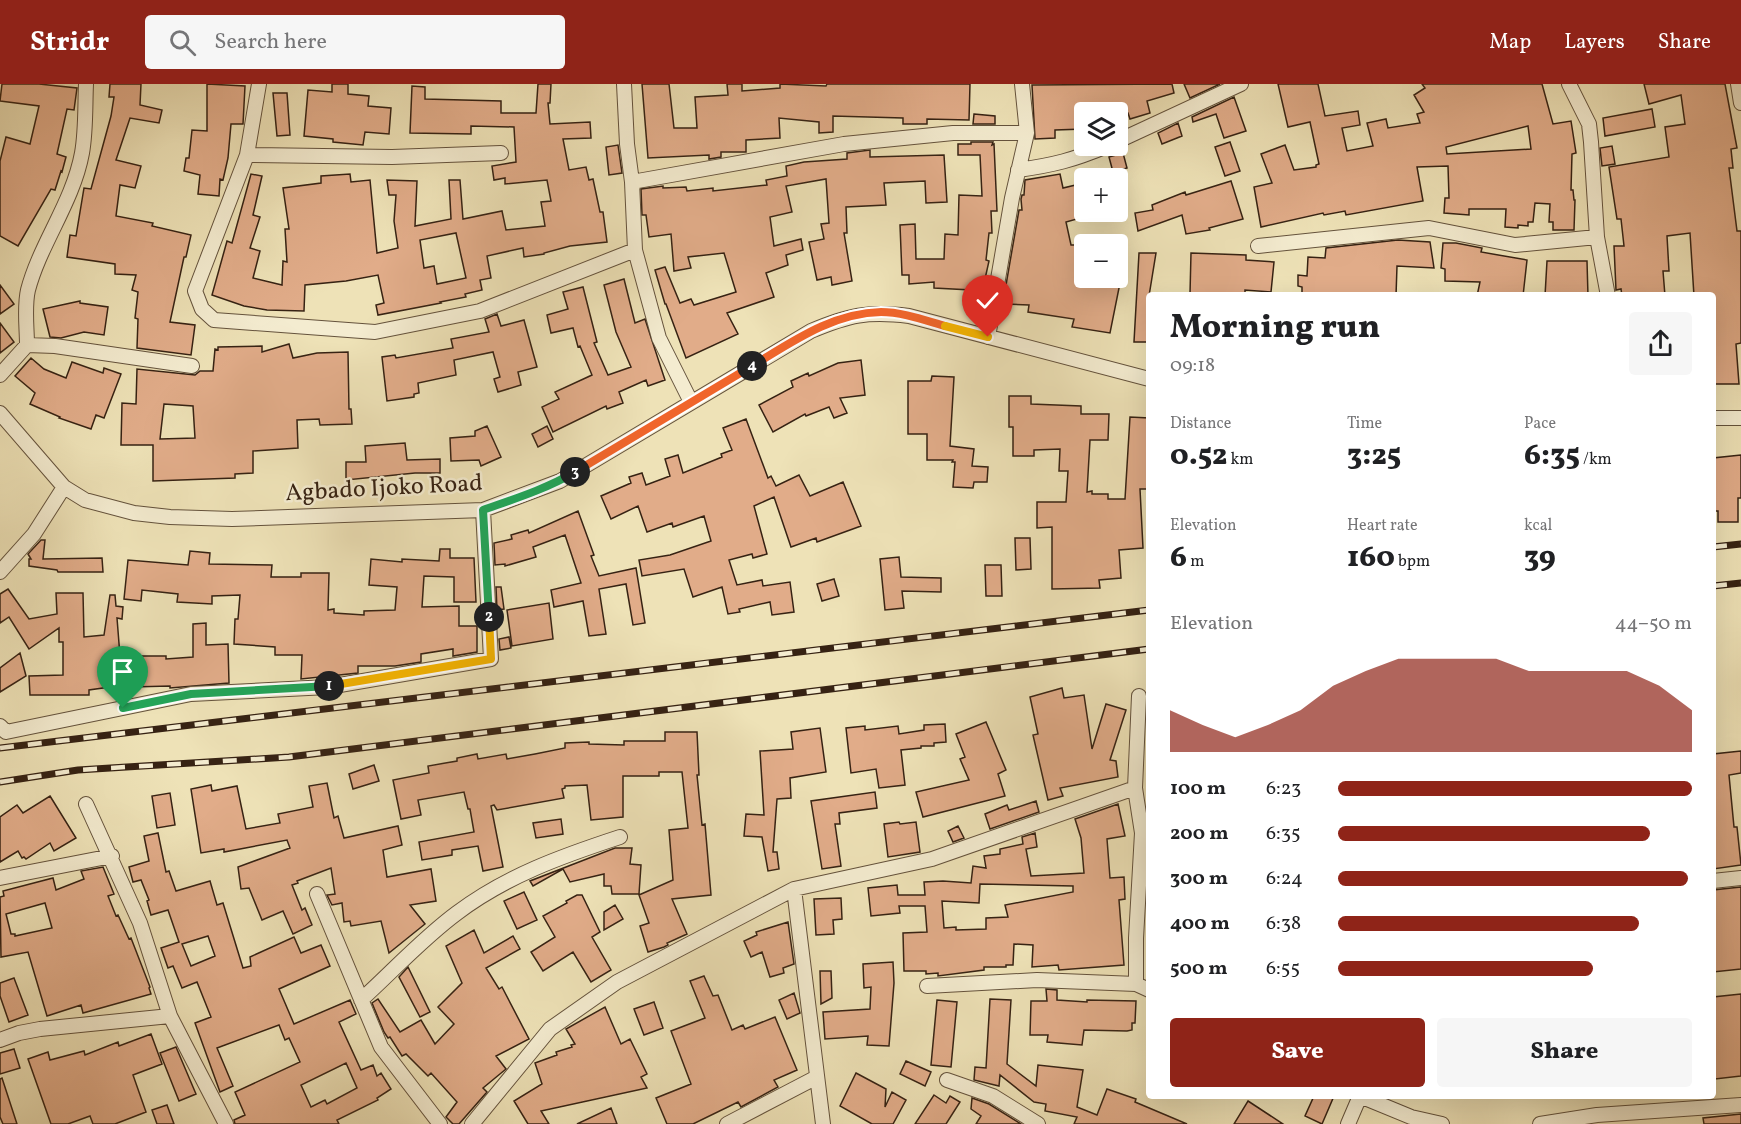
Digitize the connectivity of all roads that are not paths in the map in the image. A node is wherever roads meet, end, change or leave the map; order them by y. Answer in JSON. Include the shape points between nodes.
{"nodes":[{"id":1,"x":86,"y":84,"type":"edge"},
{"id":2,"x":259,"y":84,"type":"edge"},
{"id":3,"x":624,"y":84,"type":"edge"},
{"id":4,"x":1022,"y":84,"type":"edge"},
{"id":5,"x":1241,"y":84,"type":"edge"},
{"id":6,"x":1569,"y":84,"type":"edge"},
{"id":7,"x":1738,"y":84,"type":"edge"},
{"id":8,"x":1741,"y":103,"type":"edge"},
{"id":9,"x":1027,"y":133,"type":"junction"},
{"id":10,"x":1128,"y":136,"type":"edge"},
{"id":11,"x":501,"y":153,"type":"dead end"},
{"id":12,"x":247,"y":155,"type":"junction"},
{"id":13,"x":1083,"y":156,"type":"edge"},
{"id":14,"x":1018,"y":170,"type":"junction"},
{"id":15,"x":632,"y":182,"type":"junction"},
{"id":16,"x":1597,"y":237,"type":"junction"},
{"id":17,"x":1258,"y":246,"type":"dead end"},
{"id":18,"x":635,"y":250,"type":"junction"},
{"id":19,"x":1607,"y":292,"type":"edge"},
{"id":20,"x":988,"y":337,"type":"junction"},
{"id":21,"x":27,"y":345,"type":"junction"},
{"id":22,"x":192,"y":366,"type":"dead end"},
{"id":23,"x":0,"y":375,"type":"edge"},
{"id":24,"x":1146,"y":378,"type":"edge"},
{"id":25,"x":692,"y":402,"type":"junction"},
{"id":26,"x":0,"y":413,"type":"edge"},
{"id":27,"x":1716,"y":418,"type":"edge"},
{"id":28,"x":1741,"y":418,"type":"edge"},
{"id":29,"x":64,"y":487,"type":"junction"},
{"id":30,"x":483,"y":510,"type":"junction"},
{"id":31,"x":0,"y":572,"type":"edge"},
{"id":32,"x":1139,"y":696,"type":"dead end"},
{"id":33,"x":2,"y":731,"type":"edge"},
{"id":34,"x":1135,"y":788,"type":"junction"},
{"id":35,"x":86,"y":804,"type":"dead end"},
{"id":36,"x":1145,"y":832,"type":"edge"},
{"id":37,"x":620,"y":837,"type":"dead end"},
{"id":38,"x":112,"y":856,"type":"junction"},
{"id":39,"x":0,"y":878,"type":"edge"},
{"id":40,"x":1741,"y":878,"type":"edge"},
{"id":41,"x":1716,"y":881,"type":"edge"},
{"id":42,"x":794,"y":889,"type":"junction"},
{"id":43,"x":317,"y":894,"type":"dead end"},
{"id":44,"x":927,"y":986,"type":"dead end"},
{"id":45,"x":1143,"y":987,"type":"edge"},
{"id":46,"x":361,"y":1000,"type":"junction"},
{"id":47,"x":170,"y":1016,"type":"junction"},
{"id":48,"x":0,"y":1040,"type":"edge"},
{"id":49,"x":817,"y":1077,"type":"junction"},
{"id":50,"x":947,"y":1080,"type":"dead end"},
{"id":51,"x":1359,"y":1099,"type":"edge"},
{"id":52,"x":1367,"y":1099,"type":"edge"},
{"id":53,"x":1741,"y":1105,"type":"edge"},
{"id":54,"x":1678,"y":1117,"type":"edge"},
{"id":55,"x":226,"y":1124,"type":"edge"},
{"id":56,"x":440,"y":1124,"type":"edge"},
{"id":57,"x":472,"y":1124,"type":"edge"},
{"id":58,"x":727,"y":1124,"type":"edge"},
{"id":59,"x":823,"y":1124,"type":"edge"},
{"id":60,"x":1038,"y":1124,"type":"edge"},
{"id":61,"x":1348,"y":1124,"type":"edge"},
{"id":62,"x":1442,"y":1124,"type":"edge"},
{"id":63,"x":1540,"y":1124,"type":"edge"}],
"edges":[{"from":1,"to":21,"type":"street","via":[[82,153],[65,207],[29,288]]},
{"from":2,"to":12,"type":"street"},
{"from":3,"to":15,"type":"street"},
{"from":4,"to":9,"type":"street"},
{"from":5,"to":10,"type":"street"},
{"from":6,"to":16,"type":"street","via":[[1592,142]]},
{"from":7,"to":8,"type":"street"},
{"from":9,"to":14,"type":"street"},
{"from":9,"to":15,"type":"street","via":[[953,134],[844,144]]},
{"from":11,"to":12,"type":"street","via":[[392,157]]},
{"from":12,"to":18,"type":"street","via":[[195,291],[202,309],[214,320],[375,332],[480,311]]},
{"from":13,"to":14,"type":"street"},
{"from":14,"to":20,"type":"street"},
{"from":15,"to":18,"type":"street"},
{"from":16,"to":17,"type":"street","via":[[1515,245],[1429,228]]},
{"from":16,"to":19,"type":"street"},
{"from":18,"to":25,"type":"street","via":[[659,338]]},
{"from":20,"to":24,"type":"street","name":"Agbado Ijoko Road"},
{"from":20,"to":25,"type":"street","name":"Agbado Ijoko Road","via":[[881,312],[845,317],[811,331]]},
{"from":21,"to":22,"type":"street"},
{"from":21,"to":23,"type":"street"},
{"from":25,"to":30,"type":"street","name":"Agbado Ijoko Road","via":[[560,481]]},
{"from":26,"to":29,"type":"street","name":"Agbado Ijoko Road"},
{"from":27,"to":28,"type":"street"},
{"from":29,"to":30,"type":"street","name":"Agbado Ijoko Road","via":[[107,507],[170,517],[232,519]]},
{"from":29,"to":31,"type":"street","via":[[34,534]]},
{"from":30,"to":33,"type":"street","via":[[491,659],[328,687],[191,694]]},
{"from":32,"to":34,"type":"street"},
{"from":34,"to":36,"type":"street"},
{"from":34,"to":42,"type":"street","via":[[932,859]]},
{"from":35,"to":38,"type":"street"},
{"from":36,"to":45,"type":"street","via":[[1136,938]]},
{"from":37,"to":46,"type":"street","via":[[554,859],[484,894],[443,924]]},
{"from":38,"to":39,"type":"street"},
{"from":38,"to":47,"type":"street","via":[[140,923]]},
{"from":40,"to":41,"type":"street"},
{"from":42,"to":49,"type":"street"},
{"from":42,"to":57,"type":"street","via":[[617,982],[549,1029]]},
{"from":43,"to":46,"type":"street"},
{"from":44,"to":45,"type":"street","via":[[1037,980]]},
{"from":46,"to":56,"type":"street","via":[[381,1047]]},
{"from":47,"to":48,"type":"street","via":[[40,1029]]},
{"from":47,"to":55,"type":"street"},
{"from":49,"to":58,"type":"street"},
{"from":49,"to":59,"type":"street"},
{"from":50,"to":60,"type":"street","via":[[993,1096]]},
{"from":51,"to":61,"type":"street"},
{"from":52,"to":62,"type":"street","via":[[1411,1117]]},
{"from":53,"to":54,"type":"street"},
{"from":54,"to":63,"type":"street","via":[[1597,1115]]}]}
